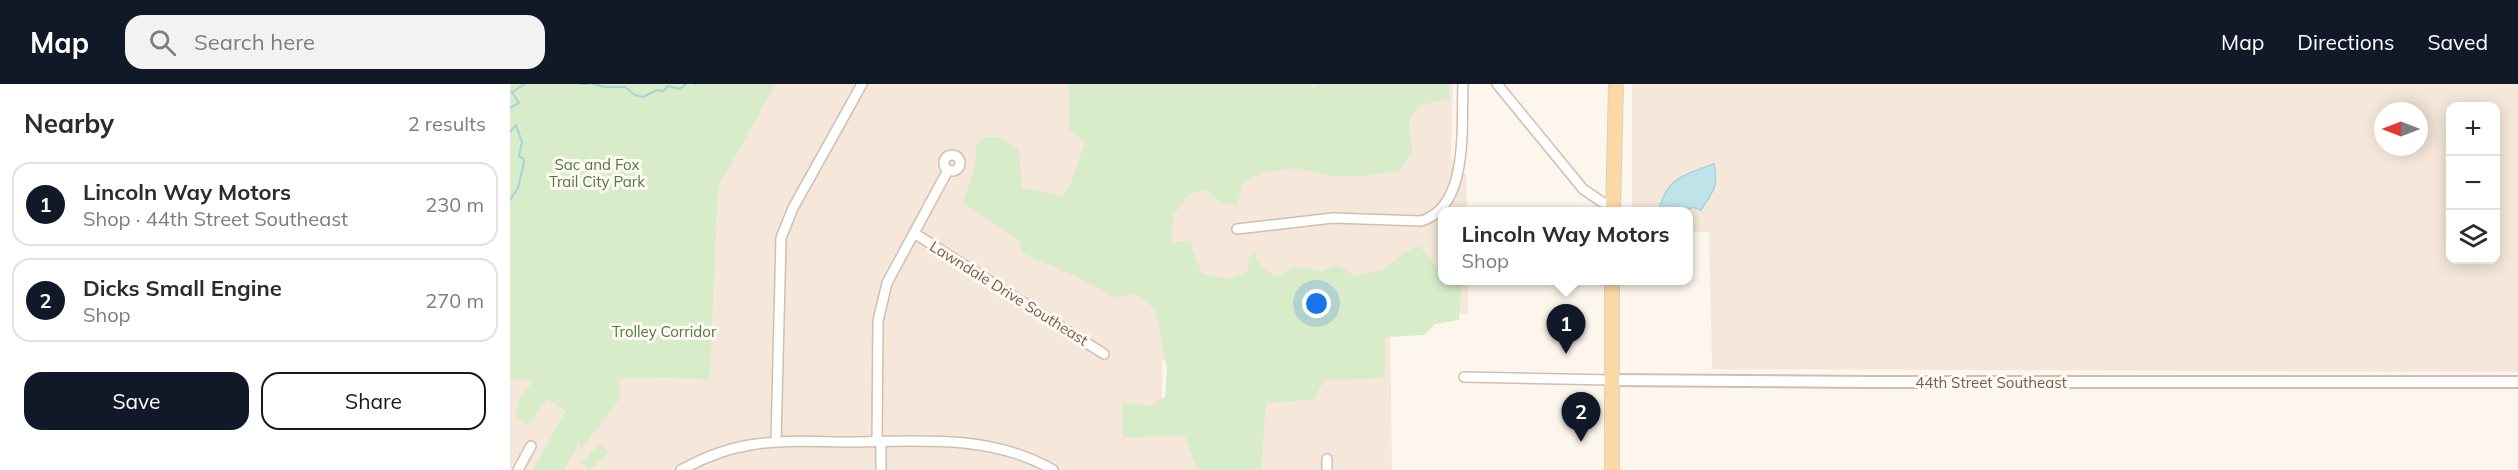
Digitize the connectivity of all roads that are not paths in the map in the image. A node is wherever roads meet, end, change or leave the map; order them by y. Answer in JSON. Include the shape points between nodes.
{"nodes":[{"id":1,"x":862,"y":84,"type":"edge"},
{"id":2,"x":1463,"y":84,"type":"edge"},
{"id":3,"x":1497,"y":84,"type":"edge"},
{"id":4,"x":1616,"y":84,"type":"edge"},
{"id":5,"x":948,"y":170,"type":"dead end"},
{"id":6,"x":1443,"y":207,"type":"edge"},
{"id":7,"x":1611,"y":207,"type":"edge"},
{"id":8,"x":1613,"y":207,"type":"edge"},
{"id":9,"x":1438,"y":214,"type":"edge"},
{"id":10,"x":1237,"y":229,"type":"dead end"},
{"id":11,"x":914,"y":233,"type":"junction"},
{"id":12,"x":1612,"y":285,"type":"edge"},
{"id":13,"x":1104,"y":354,"type":"dead end"},
{"id":14,"x":1464,"y":377,"type":"dead end"},
{"id":15,"x":1611,"y":380,"type":"junction"},
{"id":16,"x":2518,"y":382,"type":"edge"},
{"id":17,"x":776,"y":442,"type":"junction"},
{"id":18,"x":879,"y":442,"type":"junction"},
{"id":19,"x":531,"y":446,"type":"dead end"},
{"id":20,"x":1327,"y":459,"type":"dead end"},
{"id":21,"x":518,"y":470,"type":"edge"},
{"id":22,"x":681,"y":470,"type":"edge"},
{"id":23,"x":881,"y":470,"type":"edge"},
{"id":24,"x":1053,"y":470,"type":"edge"},
{"id":25,"x":1327,"y":470,"type":"edge"},
{"id":26,"x":1612,"y":470,"type":"edge"}],
"edges":[{"from":1,"to":17,"type":"street","via":[[793,208],[781,238]]},
{"from":2,"to":6,"type":"street","via":[[1459,172]]},
{"from":3,"to":7,"type":"street","via":[[1583,189]]},
{"from":4,"to":8,"type":"main road"},
{"from":5,"to":11,"type":"street"},
{"from":9,"to":10,"type":"street","via":[[1421,221],[1333,218]]},
{"from":11,"to":13,"type":"street","name":"Lawndale Drive Southeast"},
{"from":11,"to":18,"type":"street","via":[[887,283],[881,303]]},
{"from":12,"to":15,"type":"main road"},
{"from":14,"to":15,"type":"street","name":"44th Street Southeast"},
{"from":15,"to":16,"type":"street","name":"44th Street Southeast"},
{"from":15,"to":26,"type":"main road"},
{"from":17,"to":18,"type":"street"},
{"from":17,"to":22,"type":"street","via":[[723,451]]},
{"from":18,"to":23,"type":"street"},
{"from":18,"to":24,"type":"street","via":[[975,444]]},
{"from":19,"to":21,"type":"street"},
{"from":20,"to":25,"type":"street"}]}
